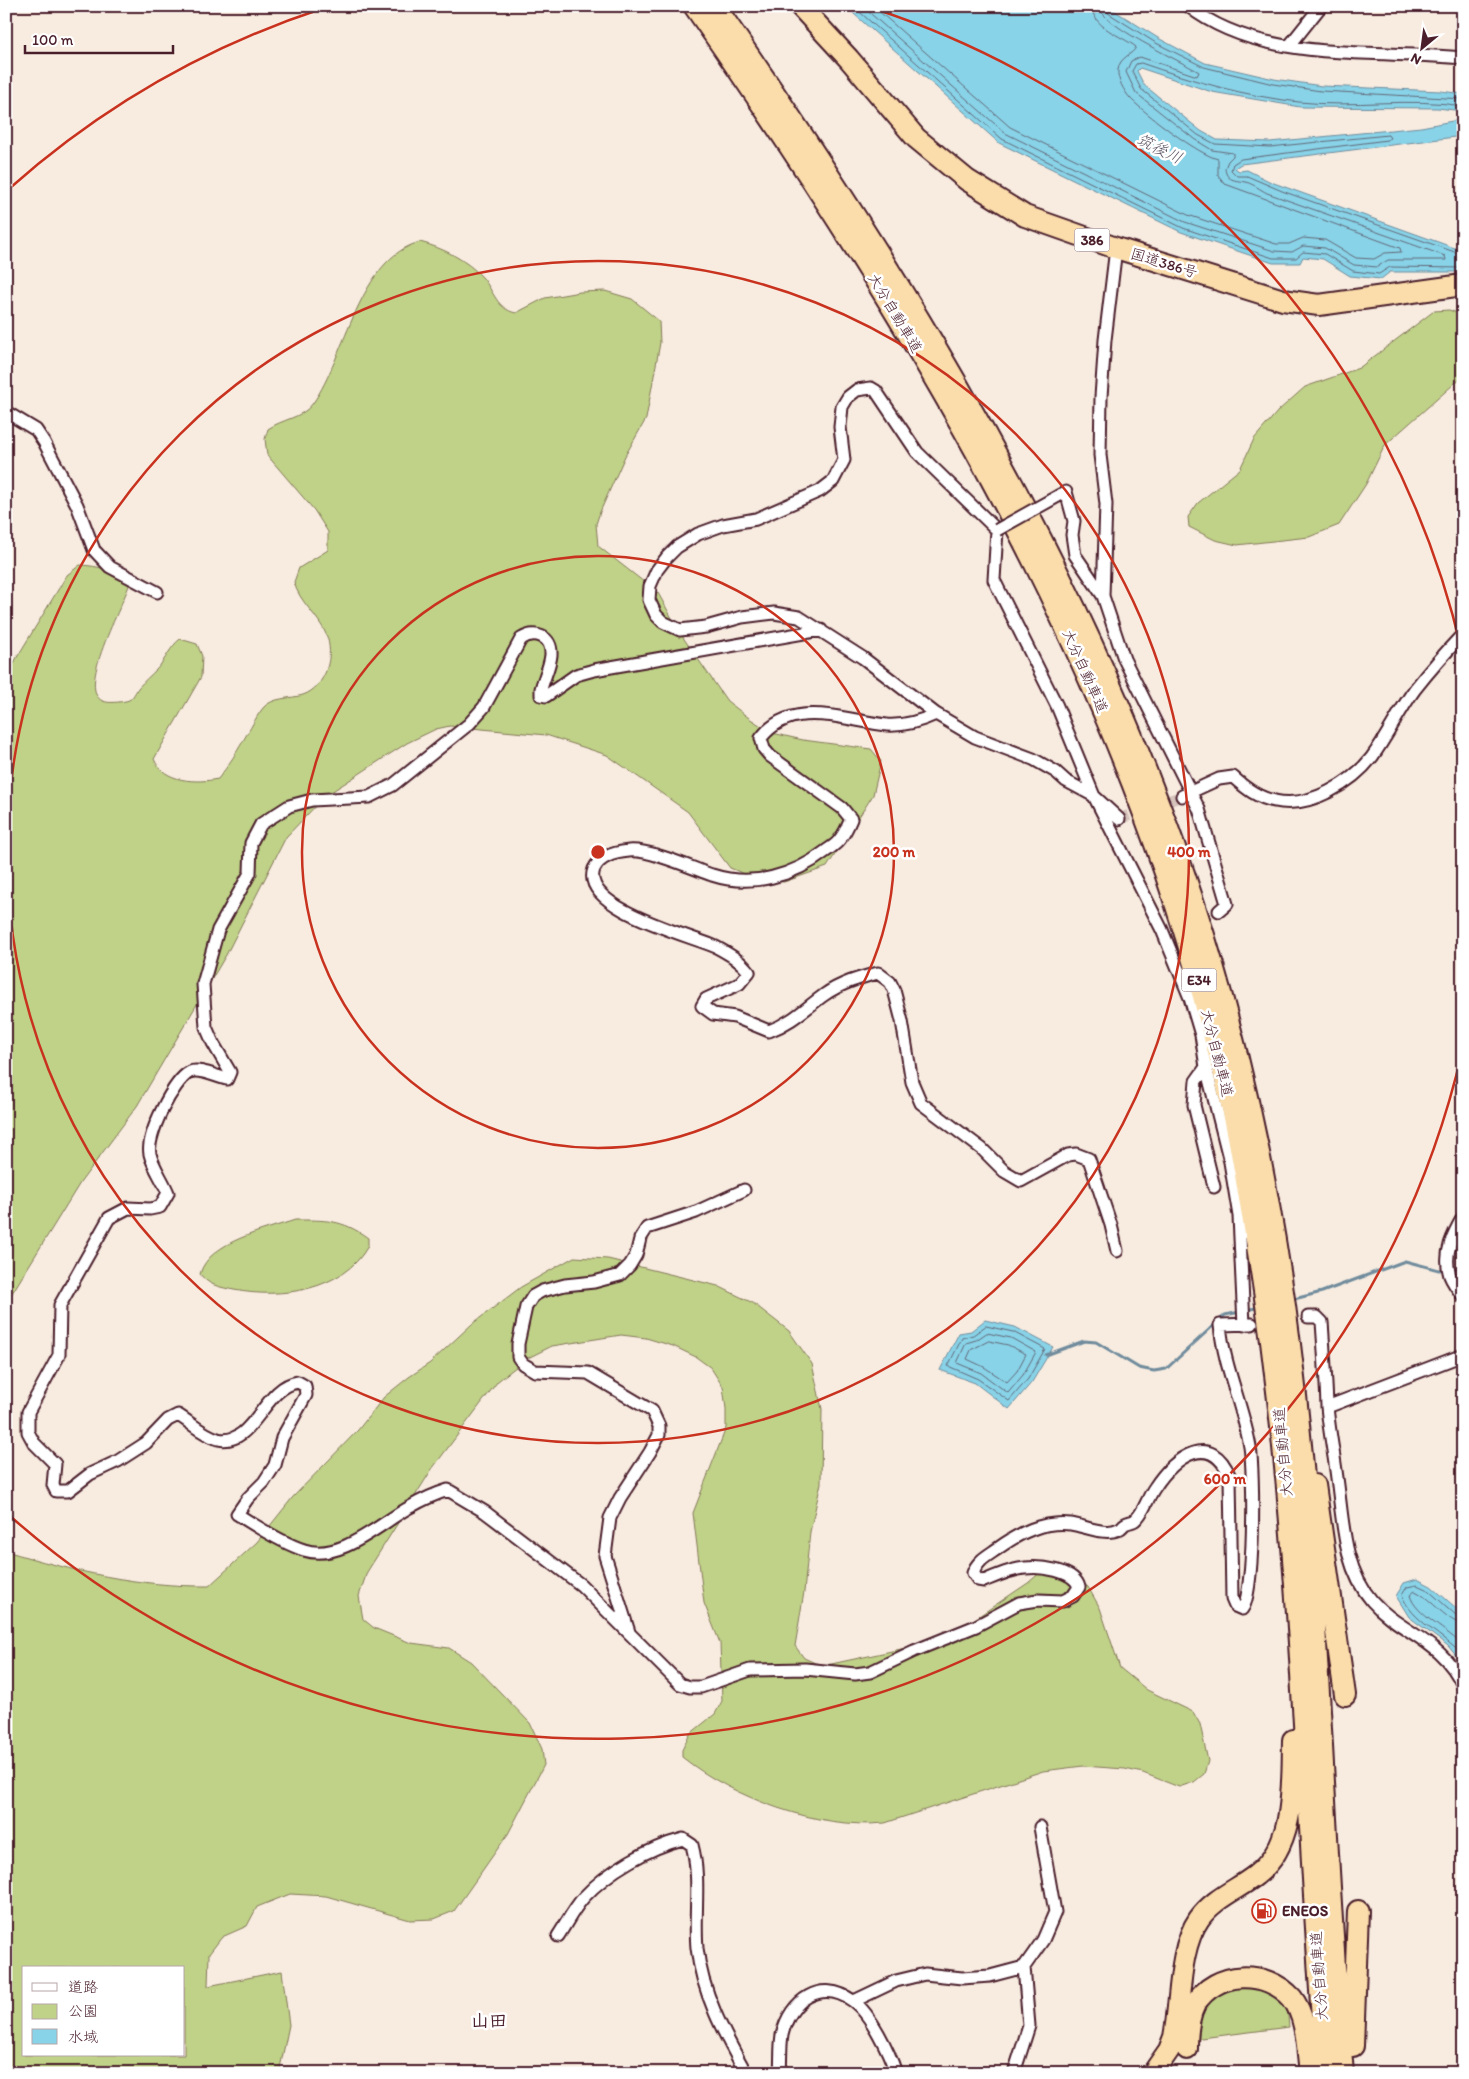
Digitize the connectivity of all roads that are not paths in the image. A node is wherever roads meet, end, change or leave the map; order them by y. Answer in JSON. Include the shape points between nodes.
{"nodes":[{"id":1,"x":694,"y":6,"type":"edge"},
{"id":2,"x":715,"y":6,"type":"edge"},
{"id":3,"x":800,"y":6,"type":"edge"},
{"id":4,"x":1188,"y":6,"type":"edge"},
{"id":5,"x":1320,"y":6,"type":"edge"},
{"id":6,"x":1290,"y":45,"type":"junction"},
{"id":7,"x":1463,"y":58,"type":"edge"},
{"id":8,"x":1116,"y":248,"type":"junction"},
{"id":9,"x":1463,"y":285,"type":"edge"},
{"id":10,"x":6,"y":412,"type":"edge"},
{"id":11,"x":997,"y":530,"type":"junction"},
{"id":12,"x":157,"y":592,"type":"dead end"},
{"id":13,"x":1102,"y":596,"type":"junction"},
{"id":14,"x":821,"y":630,"type":"junction"},
{"id":15,"x":1463,"y":634,"type":"edge"},
{"id":16,"x":936,"y":714,"type":"junction"},
{"id":17,"x":1187,"y":794,"type":"junction"},
{"id":18,"x":1094,"y":796,"type":"junction"},
{"id":19,"x":1119,"y":819,"type":"dead end"},
{"id":20,"x":1219,"y":911,"type":"dead end"},
{"id":21,"x":1174,"y":925,"type":"dead end"},
{"id":22,"x":1162,"y":930,"type":"junction"},
{"id":23,"x":1206,"y":1067,"type":"junction"},
{"id":24,"x":1214,"y":1187,"type":"dead end"},
{"id":25,"x":744,"y":1190,"type":"dead end"},
{"id":26,"x":1463,"y":1217,"type":"edge"},
{"id":27,"x":1117,"y":1251,"type":"dead end"},
{"id":28,"x":1281,"y":1279,"type":"junction"},
{"id":29,"x":1463,"y":1296,"type":"edge"},
{"id":30,"x":1308,"y":1316,"type":"dead end"},
{"id":31,"x":1463,"y":1355,"type":"edge"},
{"id":32,"x":1328,"y":1407,"type":"junction"},
{"id":33,"x":1284,"y":1458,"type":"junction"},
{"id":34,"x":629,"y":1634,"type":"junction"},
{"id":35,"x":1463,"y":1686,"type":"edge"},
{"id":36,"x":1345,"y":1695,"type":"dead end"},
{"id":37,"x":1040,"y":1827,"type":"dead end"},
{"id":38,"x":1358,"y":1911,"type":"dead end"},
{"id":39,"x":558,"y":1936,"type":"dead end"},
{"id":40,"x":1024,"y":1967,"type":"junction"},
{"id":41,"x":854,"y":2001,"type":"junction"},
{"id":42,"x":1187,"y":2050,"type":"dead end"},
{"id":43,"x":746,"y":2073,"type":"edge"},
{"id":44,"x":780,"y":2073,"type":"edge"},
{"id":45,"x":896,"y":2073,"type":"edge"},
{"id":46,"x":1014,"y":2073,"type":"edge"},
{"id":47,"x":1154,"y":2073,"type":"edge"},
{"id":48,"x":1310,"y":2073,"type":"edge"},
{"id":49,"x":1326,"y":2073,"type":"edge"},
{"id":50,"x":1343,"y":2073,"type":"edge"},
{"id":51,"x":1353,"y":2073,"type":"edge"}],
"edges":[{"from":1,"to":33,"type":"highway","name":"大分自動車道","number":"E34","via":[[845,231],[983,465],[1068,632],[1136,790],[1193,962],[1237,1130],[1264,1286]]},
{"from":2,"to":28,"type":"highway","name":"大分自動車道","number":"E34","via":[[852,210],[951,373],[997,455],[1082,622],[1153,788],[1208,953],[1249,1110]]},
{"from":3,"to":8,"type":"highway","name":"国道386号","number":"386","via":[[916,138],[967,180],[1025,216]]},
{"from":4,"to":6,"type":"street","via":[[1229,31]]},
{"from":5,"to":6,"type":"street"},
{"from":6,"to":7,"type":"street"},
{"from":8,"to":9,"type":"highway","name":"国道386号","number":"386","via":[[1283,300],[1319,305]]},
{"from":8,"to":13,"type":"street","via":[[1101,397],[1100,455],[1106,504]]},
{"from":10,"to":12,"type":"street","via":[[36,430],[44,442],[77,505],[94,550],[110,567]]},
{"from":11,"to":13,"type":"street","bridge":true,"via":[[1066,492],[1074,520],[1075,555]]},
{"from":11,"to":14,"type":"street","via":[[917,452],[876,391],[870,388],[857,390],[842,407],[840,427],[844,460],[833,481],[820,491],[756,519],[698,534],[667,557],[650,586],[649,600],[656,615],[680,630],[774,613],[798,617]]},
{"from":11,"to":18,"type":"street","via":[[994,580],[1057,706]]},
{"from":13,"to":17,"type":"street","via":[[1124,659]]},
{"from":14,"to":16,"type":"street"},
{"from":14,"to":34,"type":"street","via":[[594,670],[576,675],[546,696],[541,695],[541,690],[551,654],[547,640],[540,634],[528,634],[522,639],[484,707],[469,724],[393,785],[369,797],[312,800],[289,806],[261,824],[251,843],[250,873],[218,930],[203,984],[206,1027],[230,1072],[227,1079],[199,1071],[189,1073],[177,1086],[150,1140],[150,1153],[168,1193],[160,1207],[150,1210],[128,1208],[109,1218],[60,1305],[59,1354],[28,1412],[28,1432],[34,1443],[55,1464],[53,1485],[56,1491],[68,1491],[90,1474],[146,1443],[168,1420],[178,1415],[216,1438],[230,1440],[248,1429],[271,1397],[290,1383],[298,1382],[305,1386],[306,1395],[282,1438],[275,1464],[237,1514],[304,1550],[322,1552],[353,1544],[409,1507],[448,1490],[485,1512],[581,1585]]},
{"from":15,"to":17,"type":"street","via":[[1416,688],[1371,757],[1358,773],[1341,785],[1311,798],[1277,802],[1247,790],[1233,776]]},
{"from":16,"to":18,"type":"street","via":[[975,737],[1033,759]]},
{"from":16,"to":27,"type":"street","via":[[904,724],[888,725],[809,714],[785,718],[770,726],[761,738],[770,756],[842,808],[851,819],[840,840],[817,858],[785,874],[744,881],[715,876],[637,850],[613,854],[598,864],[594,870],[594,884],[603,896],[635,916],[715,947],[740,961],[749,972],[739,984],[706,999],[702,1006],[713,1014],[735,1017],[769,1031],[783,1026],[846,982],[878,973],[890,982],[894,990],[912,1082],[921,1103],[982,1149],[1004,1171],[1021,1181],[1068,1155],[1089,1159]]},
{"from":17,"to":20,"type":"street","via":[[1199,808],[1222,882],[1227,904]]},
{"from":18,"to":19,"type":"street"},
{"from":18,"to":22,"type":"street"},
{"from":21,"to":22,"type":"street"},
{"from":22,"to":23,"type":"street","via":[[1190,998]]},
{"from":23,"to":24,"type":"street","via":[[1196,1081],[1194,1105]]},
{"from":23,"to":34,"type":"street","via":[[1240,1216],[1243,1304],[1247,1322],[1220,1325],[1250,1448],[1253,1524],[1248,1596],[1242,1609],[1235,1606],[1232,1599],[1230,1477],[1224,1461],[1209,1452],[1195,1452],[1172,1467],[1155,1486],[1135,1520],[1120,1529],[1108,1532],[1069,1524],[1038,1526],[1018,1534],[980,1560],[973,1573],[978,1580],[984,1581],[1025,1568],[1060,1571],[1077,1581],[1079,1587],[1073,1596],[1063,1600],[1019,1603],[976,1626],[870,1672],[750,1670],[701,1687],[690,1687],[680,1684]]},
{"from":25,"to":34,"type":"street","via":[[696,1212],[647,1228],[633,1260],[620,1275],[542,1292],[533,1296],[526,1307],[518,1344],[518,1357],[523,1364],[535,1371],[588,1373],[652,1411],[659,1426],[659,1435],[650,1452],[610,1518],[605,1556]]},
{"from":26,"to":29,"type":"street","via":[[1450,1240],[1448,1260],[1449,1273]]},
{"from":28,"to":36,"type":"highway"},
{"from":28,"to":50,"type":"highway","name":"大分自動車道","number":"E34","via":[[1301,1450]]},
{"from":30,"to":32,"type":"street","via":[[1317,1317],[1322,1322]]},
{"from":31,"to":32,"type":"street"},
{"from":32,"to":35,"type":"street","via":[[1345,1536],[1361,1586],[1372,1602],[1390,1617],[1438,1650]]},
{"from":33,"to":47,"type":"highway","via":[[1293,1680],[1292,1773],[1286,1830],[1279,1847],[1258,1874],[1224,1895],[1199,1919],[1186,1951],[1174,2037]]},
{"from":33,"to":49,"type":"highway","name":"大分自動車道","number":"E34"},
{"from":37,"to":40,"type":"street","via":[[1055,1912],[1043,1940]]},
{"from":38,"to":51,"type":"highway"},
{"from":39,"to":43,"type":"street","via":[[585,1895],[628,1863],[667,1843],[683,1839],[692,1845],[696,1866],[698,1950],[704,1981],[713,2008]]},
{"from":40,"to":41,"type":"street","via":[[990,1976],[962,1978],[925,1974],[896,1981]]},
{"from":40,"to":46,"type":"street","via":[[1029,2026]]},
{"from":41,"to":44,"type":"street","via":[[821,1991],[811,1993],[795,2006],[782,2036]]},
{"from":41,"to":45,"type":"street","via":[[879,2035]]},
{"from":42,"to":48,"type":"highway","via":[[1189,2022],[1195,2005],[1206,1992],[1218,1983],[1251,1977],[1266,1980],[1281,1989],[1300,2012]]}]}
